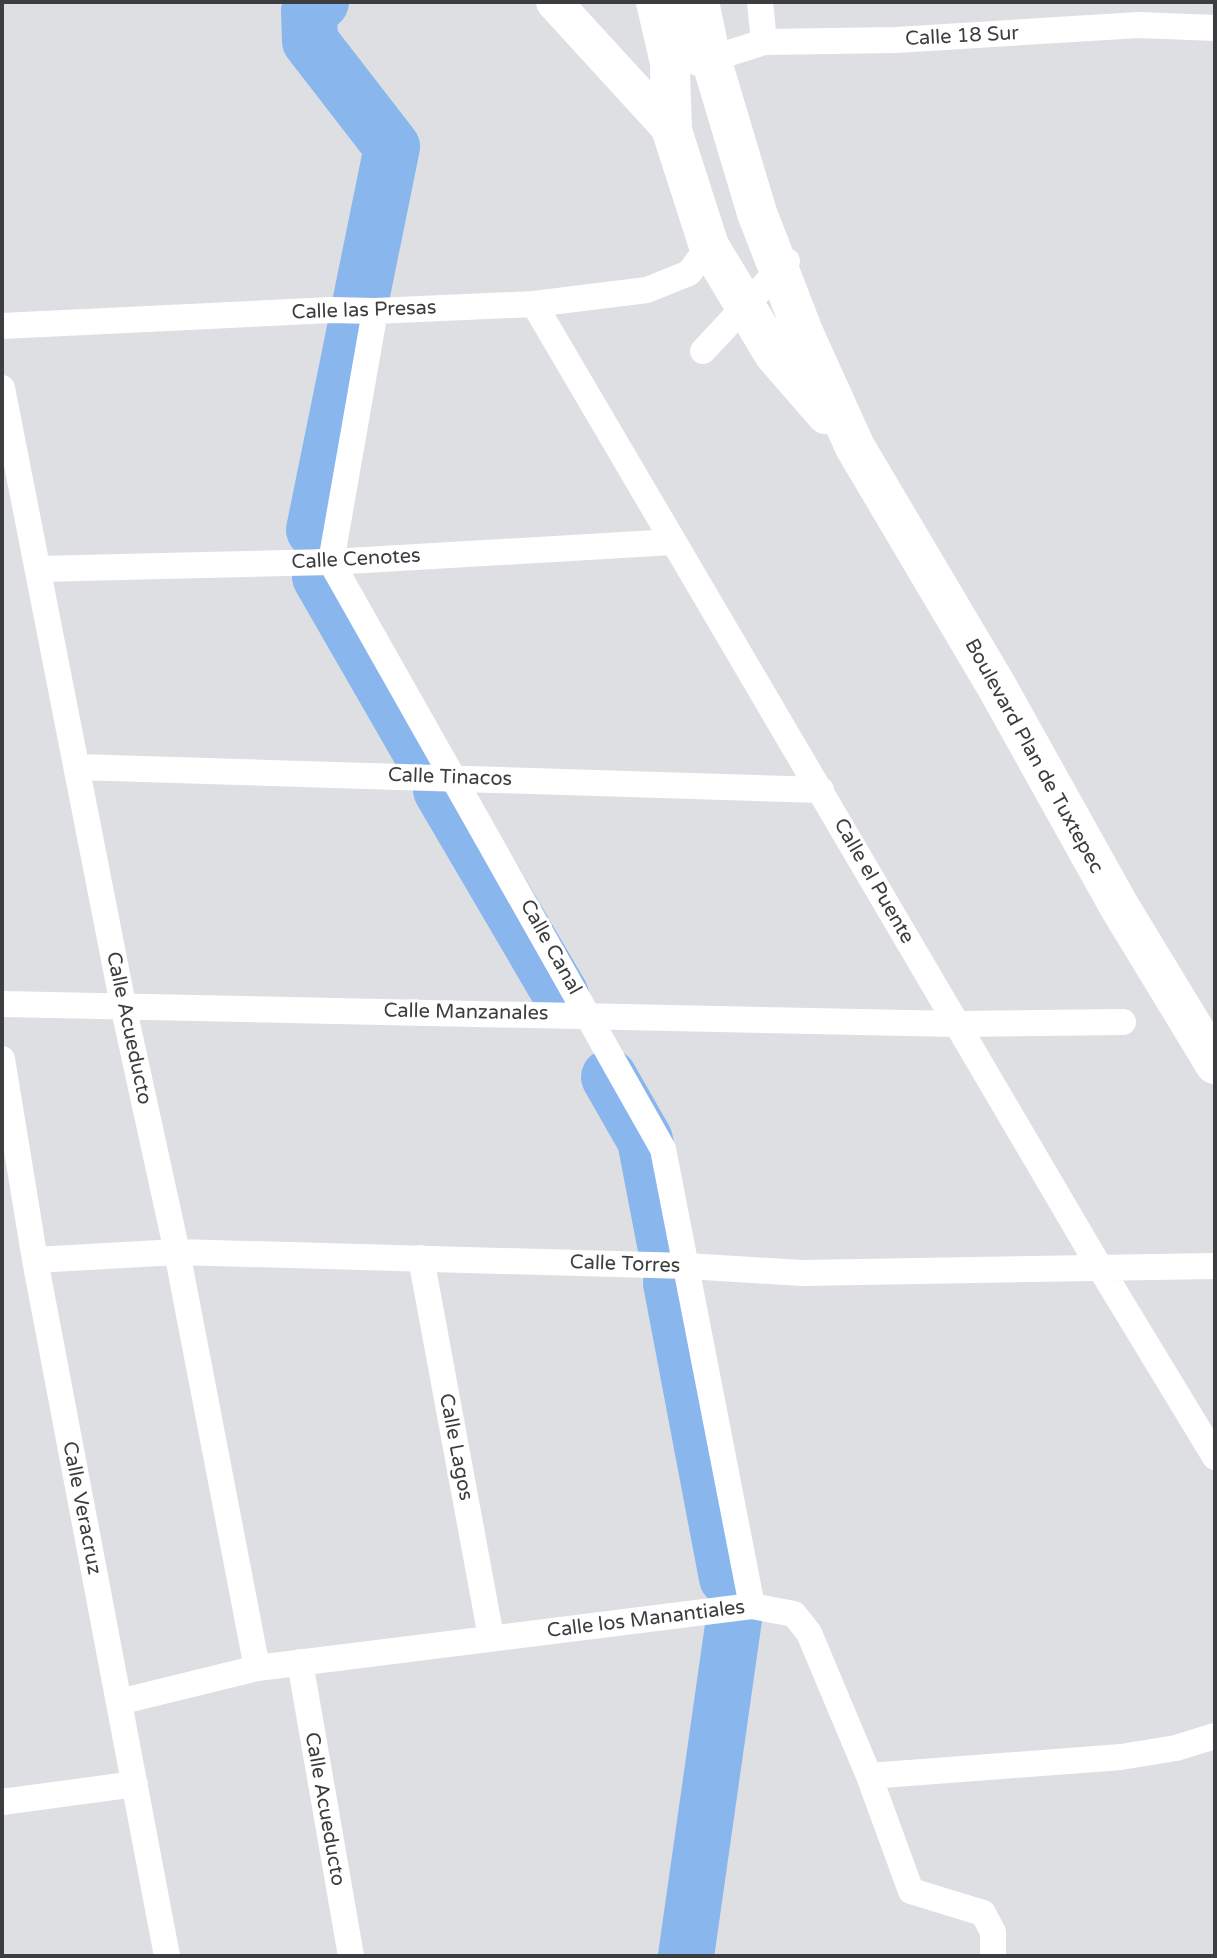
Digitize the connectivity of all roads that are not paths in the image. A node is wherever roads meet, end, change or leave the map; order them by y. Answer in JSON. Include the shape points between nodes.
{"nodes":[{"id":1,"x":554,"y":2,"type":"edge"},
{"id":2,"x":654,"y":2,"type":"edge"},
{"id":3,"x":680,"y":2,"type":"edge"},
{"id":4,"x":699,"y":2,"type":"edge"},
{"id":5,"x":760,"y":2,"type":"edge"},
{"id":6,"x":1138,"y":14,"type":"edge"},
{"id":7,"x":1215,"y":35,"type":"edge"},
{"id":8,"x":764,"y":42,"type":"junction"},
{"id":9,"x":711,"y":59,"type":"junction"},
{"id":10,"x":670,"y":70,"type":"junction"},
{"id":11,"x":672,"y":131,"type":"junction"},
{"id":12,"x":735,"y":141,"type":"junction"},
{"id":13,"x":757,"y":213,"type":"junction"},
{"id":14,"x":709,"y":246,"type":"junction"},
{"id":15,"x":787,"y":261,"type":"dead end"},
{"id":16,"x":534,"y":304,"type":"junction"},
{"id":17,"x":372,"y":311,"type":"junction"},
{"id":18,"x":2,"y":326,"type":"edge"},
{"id":19,"x":703,"y":351,"type":"dead end"},
{"id":20,"x":2,"y":388,"type":"edge"},
{"id":21,"x":855,"y":447,"type":"junction"},
{"id":22,"x":673,"y":542,"type":"junction"},
{"id":23,"x":331,"y":562,"type":"junction"},
{"id":24,"x":39,"y":569,"type":"junction"},
{"id":25,"x":78,"y":767,"type":"junction"},
{"id":26,"x":455,"y":777,"type":"junction"},
{"id":27,"x":821,"y":790,"type":"junction"},
{"id":28,"x":2,"y":1004,"type":"edge"},
{"id":29,"x":123,"y":1005,"type":"junction"},
{"id":30,"x":589,"y":1015,"type":"junction"},
{"id":31,"x":1123,"y":1022,"type":"dead end"},
{"id":32,"x":957,"y":1024,"type":"junction"},
{"id":33,"x":2,"y":1059,"type":"edge"},
{"id":34,"x":1215,"y":1064,"type":"edge"},
{"id":35,"x":177,"y":1252,"type":"junction"},
{"id":36,"x":421,"y":1258,"type":"junction"},
{"id":37,"x":35,"y":1260,"type":"junction"},
{"id":38,"x":687,"y":1266,"type":"junction"},
{"id":39,"x":1099,"y":1266,"type":"junction"},
{"id":40,"x":1215,"y":1266,"type":"edge"},
{"id":41,"x":1215,"y":1457,"type":"edge"},
{"id":42,"x":752,"y":1606,"type":"junction"},
{"id":43,"x":491,"y":1637,"type":"junction"},
{"id":44,"x":300,"y":1662,"type":"junction"},
{"id":45,"x":257,"y":1668,"type":"junction"},
{"id":46,"x":119,"y":1702,"type":"junction"},
{"id":47,"x":1215,"y":1736,"type":"edge"},
{"id":48,"x":869,"y":1776,"type":"junction"},
{"id":49,"x":135,"y":1784,"type":"junction"},
{"id":50,"x":2,"y":1802,"type":"edge"},
{"id":51,"x":167,"y":1956,"type":"edge"},
{"id":52,"x":351,"y":1956,"type":"edge"},
{"id":53,"x":993,"y":1956,"type":"edge"}],
"edges":[{"from":1,"to":11,"type":"street"},
{"from":2,"to":10,"type":"street"},
{"from":3,"to":10,"type":"main road"},
{"from":4,"to":9,"type":"main road"},
{"from":5,"to":8,"type":"street"},
{"from":6,"to":7,"type":"street","name":"Calle 18 Sur"},
{"from":6,"to":8,"type":"street","name":"Calle 18 Sur","via":[[896,40]]},
{"from":8,"to":9,"type":"street","name":"Calle 18 Sur"},
{"from":9,"to":10,"type":"street","name":"Calle 18 Sur"},
{"from":9,"to":12,"type":"main road"},
{"from":10,"to":11,"type":"main road"},
{"from":11,"to":12,"type":"main road","via":[[687,118],[706,116],[724,124]]},
{"from":11,"to":14,"type":"main road"},
{"from":12,"to":13,"type":"main road"},
{"from":13,"to":14,"type":"main road","via":[[748,232],[731,245]]},
{"from":13,"to":21,"type":"main road"},
{"from":14,"to":16,"type":"street","name":"Calle las Presas","via":[[689,273],[647,290]]},
{"from":14,"to":21,"type":"main road","via":[[774,354]]},
{"from":15,"to":19,"type":"street"},
{"from":16,"to":17,"type":"street","name":"Calle las Presas"},
{"from":16,"to":22,"type":"street","name":"Calle el Puente"},
{"from":17,"to":18,"type":"street","name":"Calle las Presas"},
{"from":17,"to":23,"type":"street"},
{"from":20,"to":24,"type":"street","name":"Calle Acueducto"},
{"from":21,"to":34,"type":"main road","name":"Boulevard Plan de Tuxtepec"},
{"from":22,"to":23,"type":"street","name":"Calle Cenotes"},
{"from":22,"to":27,"type":"street","name":"Calle el Puente"},
{"from":23,"to":24,"type":"street","name":"Calle Cenotes"},
{"from":23,"to":26,"type":"street","name":"Calle Canal"},
{"from":24,"to":25,"type":"street","name":"Calle Acueducto"},
{"from":25,"to":26,"type":"street","name":"Calle Tinacos"},
{"from":25,"to":29,"type":"street","name":"Calle Acueducto"},
{"from":26,"to":27,"type":"street","name":"Calle Tinacos"},
{"from":26,"to":30,"type":"street","name":"Calle Canal"},
{"from":27,"to":32,"type":"street","name":"Calle el Puente"},
{"from":28,"to":29,"type":"street","name":"Calle Manzanales"},
{"from":29,"to":30,"type":"street","name":"Calle Manzanales"},
{"from":29,"to":35,"type":"street","name":"Calle Acueducto"},
{"from":30,"to":32,"type":"street","name":"Calle Manzanales"},
{"from":30,"to":38,"type":"street","name":"Calle Canal","via":[[663,1149]]},
{"from":31,"to":32,"type":"street","name":"Calle Manzanales"},
{"from":32,"to":39,"type":"street","name":"Calle el Puente"},
{"from":33,"to":37,"type":"street","name":"Calle Veracruz"},
{"from":35,"to":36,"type":"street","name":"Calle Torres"},
{"from":35,"to":37,"type":"street","name":"Calle Torres"},
{"from":35,"to":45,"type":"street","name":"Calle Acueducto"},
{"from":36,"to":38,"type":"street","name":"Calle Torres"},
{"from":36,"to":43,"type":"street","name":"Calle Lagos"},
{"from":37,"to":46,"type":"street","name":"Calle Veracruz"},
{"from":38,"to":39,"type":"street","name":"Calle Torres","via":[[802,1273]]},
{"from":38,"to":42,"type":"street","name":"Calle Canal"},
{"from":39,"to":40,"type":"street","name":"Calle Torres"},
{"from":39,"to":41,"type":"street","name":"Calle el Puente"},
{"from":42,"to":43,"type":"street","name":"Calle los Manantiales"},
{"from":42,"to":48,"type":"street","name":"Calle los Manantiales","via":[[794,1614],[809,1633]]},
{"from":43,"to":44,"type":"street","name":"Calle los Manantiales"},
{"from":44,"to":45,"type":"street","name":"Calle los Manantiales"},
{"from":44,"to":52,"type":"street","name":"Calle Acueducto"},
{"from":45,"to":46,"type":"street","name":"Calle los Manantiales"},
{"from":46,"to":49,"type":"street","name":"Calle Veracruz"},
{"from":47,"to":48,"type":"street","via":[[1121,1757]]},
{"from":48,"to":53,"type":"street","name":"Calle los Manantiales","via":[[911,1891],[983,1913],[993,1932]]},
{"from":49,"to":50,"type":"street"},
{"from":49,"to":51,"type":"street","name":"Calle Veracruz"}]}
